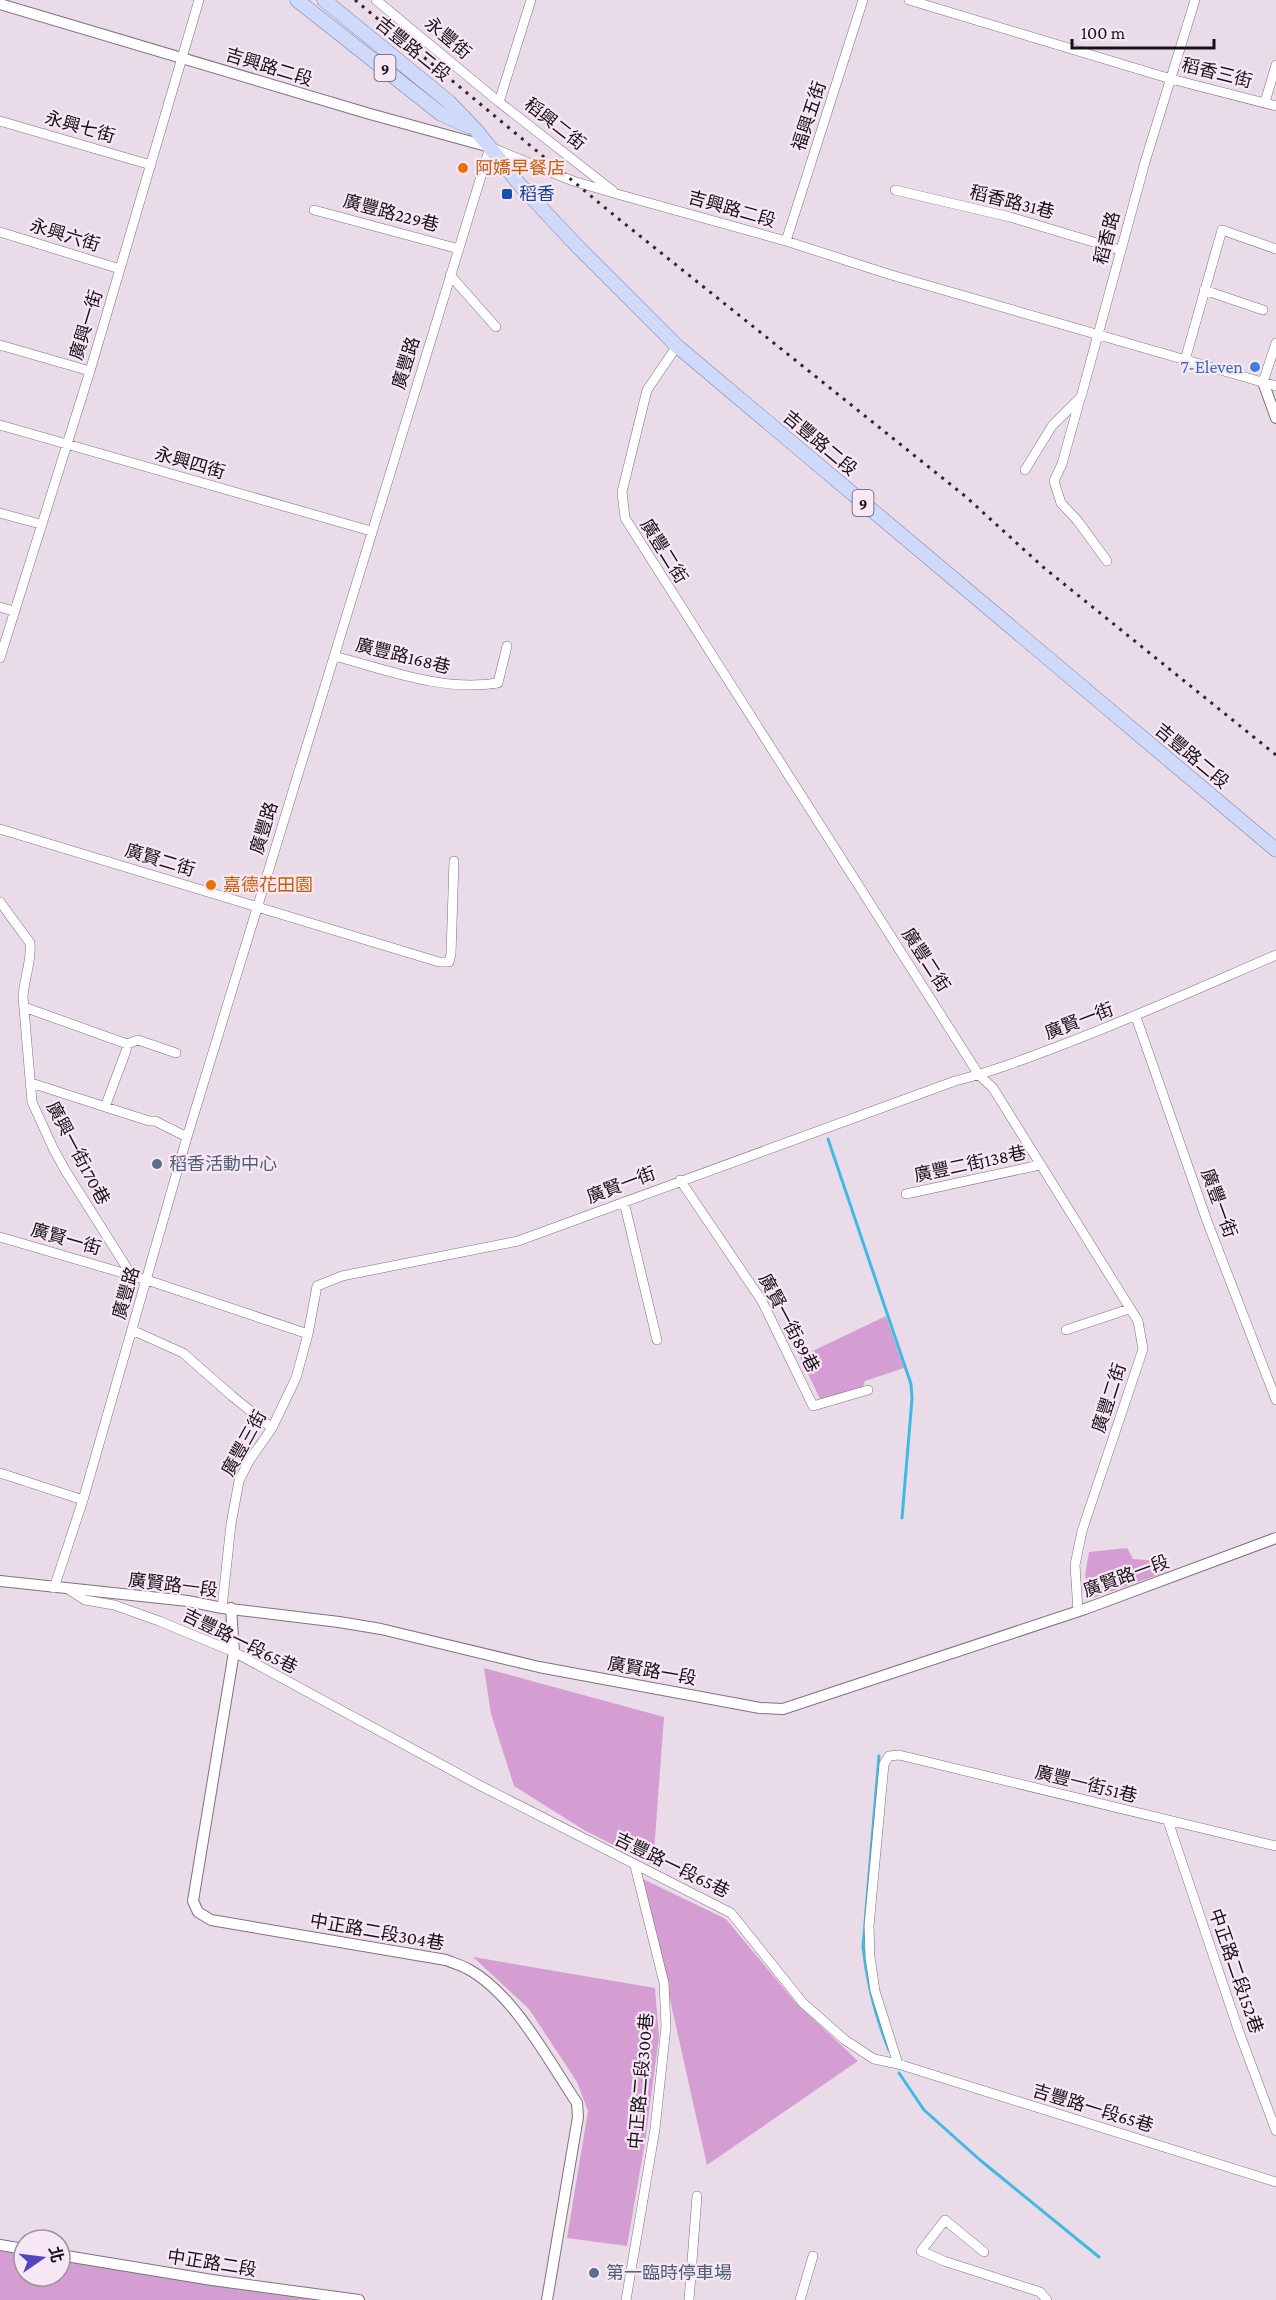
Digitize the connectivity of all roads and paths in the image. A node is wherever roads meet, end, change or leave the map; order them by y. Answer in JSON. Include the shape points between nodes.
{"nodes":[{"id":1,"x":199,"y":0,"type":"edge"},
{"id":2,"x":297,"y":0,"type":"edge"},
{"id":3,"x":324,"y":0,"type":"edge"},
{"id":4,"x":376,"y":0,"type":"edge"},
{"id":5,"x":531,"y":0,"type":"edge"},
{"id":6,"x":863,"y":0,"type":"edge"},
{"id":7,"x":909,"y":0,"type":"edge"},
{"id":8,"x":1195,"y":0,"type":"edge"},
{"id":9,"x":0,"y":4,"type":"edge"},
{"id":10,"x":182,"y":58,"type":"junction"},
{"id":11,"x":1276,"y":65,"type":"edge"},
{"id":12,"x":1171,"y":79,"type":"junction"},
{"id":13,"x":499,"y":102,"type":"junction"},
{"id":14,"x":1265,"y":102,"type":"junction"},
{"id":15,"x":1276,"y":106,"type":"edge"},
{"id":16,"x":0,"y":121,"type":"edge"},
{"id":17,"x":476,"y":130,"type":"junction"},
{"id":18,"x":490,"y":147,"type":"junction"},
{"id":19,"x":151,"y":165,"type":"junction"},
{"id":20,"x":895,"y":190,"type":"dead end"},
{"id":21,"x":617,"y":194,"type":"junction"},
{"id":22,"x":314,"y":210,"type":"dead end"},
{"id":23,"x":0,"y":232,"type":"edge"},
{"id":24,"x":786,"y":241,"type":"junction"},
{"id":25,"x":459,"y":249,"type":"junction"},
{"id":26,"x":1276,"y":249,"type":"edge"},
{"id":27,"x":1120,"y":250,"type":"junction"},
{"id":28,"x":120,"y":270,"type":"junction"},
{"id":29,"x":450,"y":275,"type":"junction"},
{"id":30,"x":1204,"y":290,"type":"junction"},
{"id":31,"x":1263,"y":310,"type":"dead end"},
{"id":32,"x":496,"y":327,"type":"dead end"},
{"id":33,"x":1099,"y":333,"type":"junction"},
{"id":34,"x":1276,"y":343,"type":"edge"},
{"id":35,"x":0,"y":345,"type":"edge"},
{"id":36,"x":677,"y":346,"type":"junction"},
{"id":37,"x":1185,"y":360,"type":"junction"},
{"id":38,"x":90,"y":371,"type":"junction"},
{"id":39,"x":1263,"y":382,"type":"junction"},
{"id":40,"x":1276,"y":386,"type":"edge"},
{"id":41,"x":1081,"y":397,"type":"junction"},
{"id":42,"x":1276,"y":418,"type":"edge"},
{"id":43,"x":0,"y":425,"type":"edge"},
{"id":44,"x":66,"y":445,"type":"junction"},
{"id":45,"x":1025,"y":470,"type":"dead end"},
{"id":46,"x":0,"y":513,"type":"edge"},
{"id":47,"x":40,"y":524,"type":"junction"},
{"id":48,"x":371,"y":531,"type":"junction"},
{"id":49,"x":1107,"y":561,"type":"dead end"},
{"id":50,"x":0,"y":607,"type":"edge"},
{"id":51,"x":13,"y":611,"type":"junction"},
{"id":52,"x":507,"y":646,"type":"dead end"},
{"id":53,"x":334,"y":656,"type":"junction"},
{"id":54,"x":0,"y":658,"type":"edge"},
{"id":55,"x":0,"y":829,"type":"edge"},
{"id":56,"x":1276,"y":850,"type":"edge"},
{"id":57,"x":454,"y":861,"type":"dead end"},
{"id":58,"x":0,"y":902,"type":"edge"},
{"id":59,"x":257,"y":907,"type":"junction"},
{"id":60,"x":1276,"y":955,"type":"edge"},
{"id":61,"x":24,"y":1007,"type":"junction"},
{"id":62,"x":1136,"y":1017,"type":"junction"},
{"id":63,"x":127,"y":1044,"type":"junction"},
{"id":64,"x":176,"y":1053,"type":"dead end"},
{"id":65,"x":980,"y":1075,"type":"junction"},
{"id":66,"x":31,"y":1083,"type":"junction"},
{"id":67,"x":105,"y":1107,"type":"junction"},
{"id":68,"x":187,"y":1137,"type":"junction"},
{"id":69,"x":1040,"y":1166,"type":"junction"},
{"id":70,"x":680,"y":1180,"type":"junction"},
{"id":71,"x":906,"y":1194,"type":"dead end"},
{"id":72,"x":624,"y":1202,"type":"junction"},
{"id":73,"x":0,"y":1237,"type":"edge"},
{"id":74,"x":132,"y":1276,"type":"junction"},
{"id":75,"x":147,"y":1280,"type":"junction"},
{"id":76,"x":1130,"y":1309,"type":"junction"},
{"id":77,"x":132,"y":1330,"type":"junction"},
{"id":78,"x":1066,"y":1330,"type":"dead end"},
{"id":79,"x":309,"y":1334,"type":"junction"},
{"id":80,"x":657,"y":1340,"type":"dead end"},
{"id":81,"x":868,"y":1390,"type":"dead end"},
{"id":82,"x":1276,"y":1400,"type":"edge"},
{"id":83,"x":272,"y":1428,"type":"junction"},
{"id":84,"x":0,"y":1473,"type":"edge"},
{"id":85,"x":83,"y":1500,"type":"junction"},
{"id":86,"x":1276,"y":1538,"type":"edge"},
{"id":87,"x":0,"y":1581,"type":"edge"},
{"id":88,"x":54,"y":1588,"type":"junction"},
{"id":89,"x":68,"y":1589,"type":"junction"},
{"id":90,"x":227,"y":1608,"type":"junction"},
{"id":91,"x":1078,"y":1611,"type":"junction"},
{"id":92,"x":234,"y":1652,"type":"junction"},
{"id":93,"x":208,"y":1805,"type":"joint"},
{"id":94,"x":1168,"y":1821,"type":"junction"},
{"id":95,"x":1276,"y":1846,"type":"edge"},
{"id":96,"x":635,"y":1866,"type":"junction"},
{"id":97,"x":898,"y":2064,"type":"junction"},
{"id":98,"x":1276,"y":2131,"type":"edge"},
{"id":99,"x":1276,"y":2182,"type":"edge"},
{"id":100,"x":697,"y":2196,"type":"dead end"},
{"id":101,"x":984,"y":2252,"type":"dead end"},
{"id":102,"x":813,"y":2256,"type":"dead end"},
{"id":103,"x":72,"y":2257,"type":"edge"},
{"id":104,"x":359,"y":2300,"type":"edge"},
{"id":105,"x":547,"y":2300,"type":"edge"},
{"id":106,"x":626,"y":2300,"type":"edge"},
{"id":107,"x":689,"y":2300,"type":"edge"},
{"id":108,"x":800,"y":2300,"type":"edge"},
{"id":109,"x":1047,"y":2300,"type":"edge"}],
"edges":[{"from":1,"to":10,"type":"street","name":"廣興一街"},
{"from":2,"to":17,"type":"main road","name":"吉豐路二段","number":"9","via":[[441,114]]},
{"from":3,"to":17,"type":"main road","name":"吉豐路二段","number":"9","via":[[449,102]]},
{"from":4,"to":13,"type":"street","name":"永豐街"},
{"from":5,"to":13,"type":"street","name":"稻興二街"},
{"from":6,"to":24,"type":"street","name":"福興五街"},
{"from":7,"to":12,"type":"street","name":"稻香三街"},
{"from":8,"to":12,"type":"street","name":"稻香路"},
{"from":9,"to":10,"type":"street","name":"吉興路二段"},
{"from":10,"to":18,"type":"street","name":"吉興路二段"},
{"from":10,"to":19,"type":"street","name":"廣興一街"},
{"from":11,"to":14,"type":"street"},
{"from":12,"to":14,"type":"street","name":"稻香三街"},
{"from":12,"to":27,"type":"street","name":"稻香路"},
{"from":13,"to":21,"type":"street","name":"稻興二街"},
{"from":14,"to":15,"type":"street","name":"稻香三街"},
{"from":16,"to":19,"type":"street","name":"永興七街"},
{"from":17,"to":18,"type":"main road","name":"吉豐路二段","number":"9"},
{"from":18,"to":21,"type":"street","name":"吉興路二段","via":[[573,181]]},
{"from":18,"to":25,"type":"street","name":"廣豐路"},
{"from":18,"to":36,"type":"main road","name":"吉豐路二段","number":"9","via":[[577,246]]},
{"from":19,"to":28,"type":"street","name":"廣興一街"},
{"from":20,"to":27,"type":"street","name":"稻香路31巷","via":[[1010,217]]},
{"from":21,"to":24,"type":"street","name":"吉興路二段"},
{"from":22,"to":25,"type":"street","name":"廣豐路229巷"},
{"from":23,"to":28,"type":"street","name":"永興六街"},
{"from":24,"to":33,"type":"street","name":"吉興路二段"},
{"from":25,"to":29,"type":"street","name":"廣豐路"},
{"from":26,"to":30,"type":"street","via":[[1222,230]]},
{"from":27,"to":33,"type":"street","name":"稻香路"},
{"from":28,"to":38,"type":"street","name":"廣興一街"},
{"from":29,"to":32,"type":"street"},
{"from":29,"to":48,"type":"street","name":"廣豐路"},
{"from":30,"to":31,"type":"street"},
{"from":30,"to":37,"type":"street"},
{"from":33,"to":37,"type":"street","name":"吉興路二段"},
{"from":33,"to":41,"type":"street","name":"稻香路"},
{"from":34,"to":39,"type":"street"},
{"from":35,"to":38,"type":"street"},
{"from":36,"to":56,"type":"main road","name":"吉豐路二段","number":"9"},
{"from":36,"to":65,"type":"street","name":"廣豐二街","via":[[647,390],[622,492],[625,518]]},
{"from":37,"to":39,"type":"street","name":"吉興路二段"},
{"from":38,"to":44,"type":"street","name":"廣興一街"},
{"from":39,"to":40,"type":"street","name":"吉興路二段"},
{"from":39,"to":42,"type":"street"},
{"from":41,"to":45,"type":"street","name":"稻香路","via":[[1052,426]]},
{"from":41,"to":49,"type":"street","via":[[1054,481],[1060,503]]},
{"from":43,"to":44,"type":"street","name":"永興四街"},
{"from":44,"to":47,"type":"street","name":"廣興一街"},
{"from":44,"to":48,"type":"street","name":"永興四街"},
{"from":46,"to":47,"type":"street"},
{"from":47,"to":51,"type":"street","name":"廣興一街"},
{"from":48,"to":53,"type":"street","name":"廣豐路"},
{"from":50,"to":51,"type":"street"},
{"from":51,"to":54,"type":"street","name":"廣興一街"},
{"from":52,"to":53,"type":"street","name":"廣豐路168巷","via":[[498,683],[477,687],[443,685]]},
{"from":53,"to":59,"type":"street","name":"廣豐路"},
{"from":55,"to":59,"type":"street","name":"廣賢二街"},
{"from":57,"to":59,"type":"street","name":"廣賢二街","via":[[449,962]]},
{"from":58,"to":61,"type":"street","name":"廣興一街170巷","via":[[30,943]]},
{"from":59,"to":68,"type":"street","name":"廣豐路"},
{"from":60,"to":62,"type":"street","name":"廣賢一街"},
{"from":61,"to":63,"type":"street"},
{"from":61,"to":66,"type":"street","name":"廣興一街170巷"},
{"from":62,"to":65,"type":"street","name":"廣賢一街"},
{"from":62,"to":82,"type":"street","name":"廣豐一街","via":[[1207,1221]]},
{"from":63,"to":64,"type":"street","via":[[138,1040]]},
{"from":63,"to":67,"type":"street"},
{"from":65,"to":69,"type":"street","name":"廣豐二街","via":[[993,1088]]},
{"from":65,"to":70,"type":"street","name":"廣賢一街"},
{"from":66,"to":67,"type":"street"},
{"from":66,"to":74,"type":"street","name":"廣興一街170巷","via":[[33,1102],[53,1148]]},
{"from":67,"to":68,"type":"street","via":[[155,1121]]},
{"from":68,"to":75,"type":"street","name":"廣豐路"},
{"from":69,"to":71,"type":"street","name":"廣豐二街138巷"},
{"from":69,"to":76,"type":"street","name":"廣豐二街"},
{"from":70,"to":72,"type":"street","name":"廣賢一街"},
{"from":70,"to":81,"type":"street","name":"廣賢一街89巷","via":[[762,1300],[813,1406]]},
{"from":72,"to":79,"type":"street","name":"廣賢一街","via":[[518,1241],[321,1283],[317,1286]]},
{"from":72,"to":80,"type":"street"},
{"from":73,"to":74,"type":"street","name":"廣賢一街"},
{"from":74,"to":75,"type":"street","name":"廣賢一街"},
{"from":75,"to":77,"type":"street","name":"廣豐路"},
{"from":75,"to":79,"type":"street","name":"廣賢一街"},
{"from":76,"to":78,"type":"street"},
{"from":76,"to":91,"type":"street","name":"廣豐二街","via":[[1138,1321],[1143,1349],[1082,1531],[1075,1565]]},
{"from":77,"to":83,"type":"street","via":[[183,1353]]},
{"from":77,"to":85,"type":"street","name":"廣豐路"},
{"from":79,"to":83,"type":"street","name":"廣豐三街","via":[[296,1378]]},
{"from":83,"to":90,"type":"street","name":"廣豐三街","via":[[239,1481],[231,1524]]},
{"from":84,"to":85,"type":"street"},
{"from":85,"to":88,"type":"street","name":"廣豐路"},
{"from":86,"to":91,"type":"street","name":"廣賢路一段"},
{"from":87,"to":88,"type":"street","name":"廣賢路一段"},
{"from":88,"to":89,"type":"street","name":"廣賢路一段"},
{"from":89,"to":90,"type":"street","name":"廣賢路一段"},
{"from":89,"to":92,"type":"street","name":"吉豐路一段65巷","via":[[85,1600],[114,1605]]},
{"from":90,"to":91,"type":"street","name":"廣賢路一段","via":[[381,1629],[539,1667],[783,1709]]},
{"from":90,"to":92,"type":"street","name":"廣豐三街"},
{"from":92,"to":93,"type":"street","name":"廣豐三街"},
{"from":92,"to":96,"type":"street","name":"吉豐路一段65巷"},
{"from":93,"to":105,"type":"street","name":"中正路二段304巷","via":[[193,1901],[198,1912],[211,1920],[446,1960],[469,1970],[516,2013],[577,2103],[578,2117]]},
{"from":94,"to":95,"type":"street","name":"廣豐一街51巷"},
{"from":94,"to":97,"type":"street","name":"廣豐一街51巷","via":[[899,1755],[889,1756],[884,1764],[868,1926],[875,1991]]},
{"from":94,"to":98,"type":"street","name":"中正路二段152巷"},
{"from":96,"to":97,"type":"street","name":"吉豐路一段65巷","via":[[732,1913],[803,2003],[845,2040],[874,2059]]},
{"from":96,"to":106,"type":"street","name":"中正路二段300巷","via":[[664,1983],[666,2027],[656,2129]]},
{"from":97,"to":99,"type":"street","name":"吉豐路一段65巷"},
{"from":100,"to":107,"type":"street"},
{"from":101,"to":109,"type":"street","via":[[945,2220],[921,2251],[1041,2292]]},
{"from":102,"to":108,"type":"street"},
{"from":103,"to":104,"type":"street","name":"中正路二段"}]}
